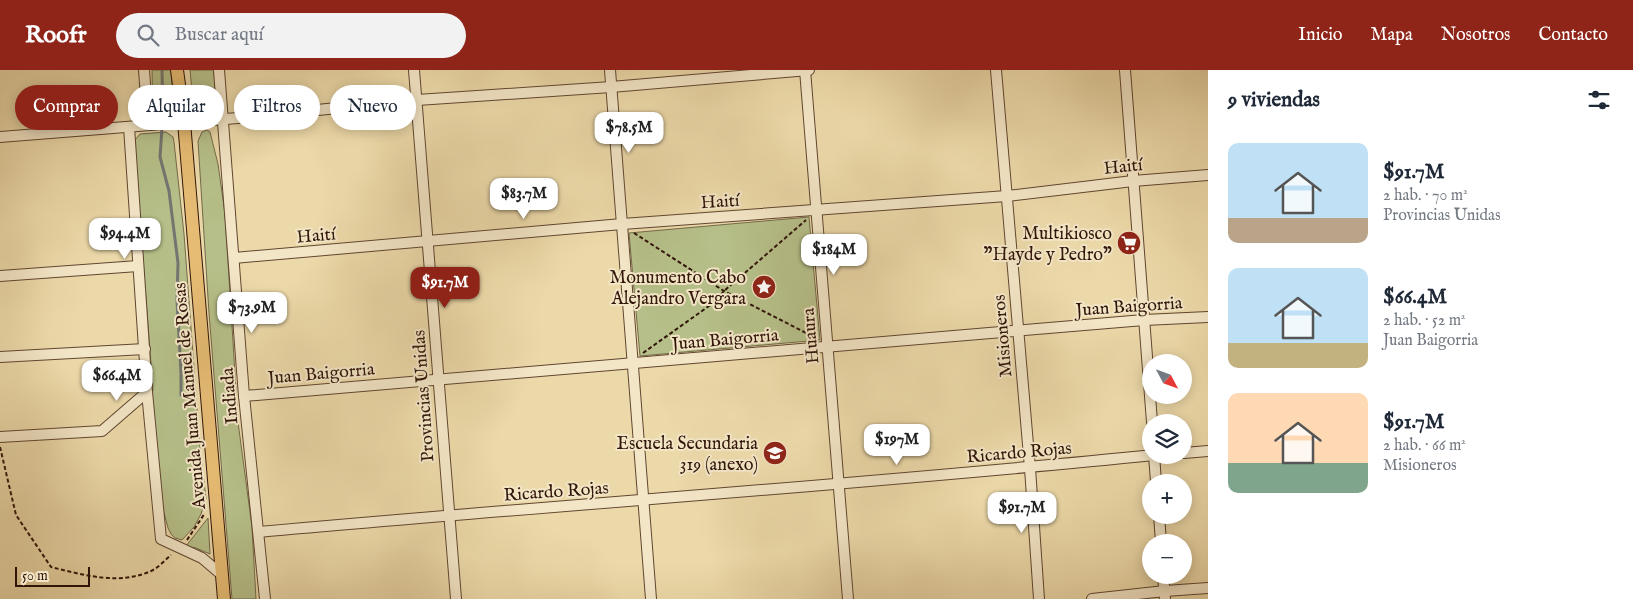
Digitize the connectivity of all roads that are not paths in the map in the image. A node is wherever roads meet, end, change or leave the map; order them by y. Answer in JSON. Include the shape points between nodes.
{"nodes":[{"id":1,"x":144,"y":70,"type":"edge"},
{"id":2,"x":177,"y":70,"type":"edge"},
{"id":3,"x":219,"y":70,"type":"edge"},
{"id":4,"x":414,"y":70,"type":"edge"},
{"id":5,"x":610,"y":70,"type":"edge"},
{"id":6,"x":805,"y":70,"type":"edge"},
{"id":7,"x":809,"y":70,"type":"edge"},
{"id":8,"x":996,"y":70,"type":"edge"},
{"id":9,"x":1125,"y":70,"type":"edge"},
{"id":10,"x":145,"y":85,"type":"edge"},
{"id":11,"x":179,"y":85,"type":"edge"},
{"id":12,"x":220,"y":85,"type":"edge"},
{"id":13,"x":611,"y":87,"type":"junction"},
{"id":14,"x":417,"y":100,"type":"junction"},
{"id":15,"x":224,"y":118,"type":"edge"},
{"id":16,"x":128,"y":127,"type":"edge"},
{"id":17,"x":129,"y":130,"type":"edge"},
{"id":18,"x":185,"y":130,"type":"edge"},
{"id":19,"x":224,"y":130,"type":"edge"},
{"id":20,"x":0,"y":137,"type":"edge"},
{"id":21,"x":1208,"y":175,"type":"edge"},
{"id":22,"x":1133,"y":181,"type":"junction"},
{"id":23,"x":1007,"y":196,"type":"junction"},
{"id":24,"x":816,"y":210,"type":"junction"},
{"id":25,"x":622,"y":224,"type":"junction"},
{"id":26,"x":428,"y":242,"type":"junction"},
{"id":27,"x":234,"y":258,"type":"junction"},
{"id":28,"x":138,"y":266,"type":"junction"},
{"id":29,"x":0,"y":276,"type":"edge"},
{"id":30,"x":1208,"y":317,"type":"edge"},
{"id":31,"x":1144,"y":320,"type":"junction"},
{"id":32,"x":1018,"y":331,"type":"junction"},
{"id":33,"x":828,"y":346,"type":"junction"},
{"id":34,"x":145,"y":349,"type":"junction"},
{"id":35,"x":0,"y":357,"type":"edge"},
{"id":36,"x":632,"y":363,"type":"junction"},
{"id":37,"x":438,"y":379,"type":"junction"},
{"id":38,"x":147,"y":392,"type":"junction"},
{"id":39,"x":244,"y":396,"type":"junction"},
{"id":40,"x":1151,"y":414,"type":"edge"},
{"id":41,"x":0,"y":437,"type":"edge"},
{"id":42,"x":1208,"y":451,"type":"edge"},
{"id":43,"x":1192,"y":452,"type":"edge"},
{"id":44,"x":1142,"y":456,"type":"edge"},
{"id":45,"x":1030,"y":468,"type":"junction"},
{"id":46,"x":839,"y":483,"type":"junction"},
{"id":47,"x":643,"y":501,"type":"junction"},
{"id":48,"x":449,"y":515,"type":"junction"},
{"id":49,"x":258,"y":532,"type":"junction"},
{"id":50,"x":222,"y":575,"type":"junction"},
{"id":51,"x":1208,"y":588,"type":"edge"},
{"id":52,"x":1165,"y":595,"type":"edge"},
{"id":53,"x":224,"y":599,"type":"edge"},
{"id":54,"x":264,"y":599,"type":"edge"},
{"id":55,"x":456,"y":599,"type":"edge"},
{"id":56,"x":651,"y":599,"type":"edge"},
{"id":57,"x":848,"y":599,"type":"edge"},
{"id":58,"x":1039,"y":599,"type":"edge"},
{"id":59,"x":1092,"y":599,"type":"edge"}],
"edges":[{"from":1,"to":10,"type":"street"},
{"from":2,"to":11,"type":"main road","name":"Avenida Juan Manuel de Rosas"},
{"from":3,"to":12,"type":"street","name":"Indiada"},
{"from":4,"to":14,"type":"street","name":"Provincias Unidas"},
{"from":5,"to":13,"type":"street"},
{"from":6,"to":7,"type":"street"},
{"from":6,"to":13,"type":"street"},
{"from":6,"to":24,"type":"street","name":"Huaura"},
{"from":8,"to":23,"type":"street","name":"Misioneros"},
{"from":9,"to":22,"type":"street"},
{"from":13,"to":14,"type":"street"},
{"from":13,"to":25,"type":"street"},
{"from":14,"to":15,"type":"street"},
{"from":14,"to":26,"type":"street","name":"Provincias Unidas"},
{"from":16,"to":20,"type":"street"},
{"from":17,"to":28,"type":"street"},
{"from":18,"to":50,"type":"main road","name":"Avenida Juan Manuel de Rosas"},
{"from":19,"to":27,"type":"street","name":"Indiada"},
{"from":21,"to":22,"type":"street","name":"Haití"},
{"from":22,"to":23,"type":"street","name":"Haití"},
{"from":22,"to":31,"type":"street"},
{"from":23,"to":24,"type":"street","name":"Haití"},
{"from":23,"to":32,"type":"street","name":"Misioneros"},
{"from":24,"to":25,"type":"street","name":"Haití"},
{"from":24,"to":33,"type":"street","name":"Huaura"},
{"from":25,"to":26,"type":"street","name":"Haití"},
{"from":25,"to":36,"type":"street"},
{"from":26,"to":27,"type":"street","name":"Haití"},
{"from":26,"to":37,"type":"street","name":"Provincias Unidas"},
{"from":27,"to":39,"type":"street","name":"Indiada"},
{"from":28,"to":29,"type":"street"},
{"from":28,"to":34,"type":"street"},
{"from":30,"to":31,"type":"street","name":"Juan Baigorria"},
{"from":31,"to":32,"type":"street","name":"Juan Baigorria"},
{"from":31,"to":40,"type":"street"},
{"from":32,"to":33,"type":"street","name":"Juan Baigorria"},
{"from":32,"to":45,"type":"street","name":"Misioneros"},
{"from":33,"to":36,"type":"street","name":"Juan Baigorria"},
{"from":33,"to":46,"type":"street","name":"Huaura"},
{"from":34,"to":35,"type":"street"},
{"from":34,"to":38,"type":"street"},
{"from":36,"to":37,"type":"street","name":"Juan Baigorria"},
{"from":36,"to":47,"type":"street"},
{"from":37,"to":39,"type":"street","name":"Juan Baigorria"},
{"from":37,"to":48,"type":"street","name":"Provincias Unidas"},
{"from":38,"to":41,"type":"street","via":[[102,431]]},
{"from":38,"to":50,"type":"street","via":[[161,539],[202,558]]},
{"from":39,"to":49,"type":"street","name":"Indiada"},
{"from":42,"to":43,"type":"street"},
{"from":44,"to":45,"type":"street","name":"Ricardo Rojas"},
{"from":45,"to":46,"type":"street","name":"Ricardo Rojas"},
{"from":45,"to":58,"type":"street","name":"Misioneros"},
{"from":46,"to":47,"type":"street","name":"Ricardo Rojas"},
{"from":46,"to":57,"type":"street","name":"Huaura"},
{"from":47,"to":48,"type":"street","name":"Ricardo Rojas"},
{"from":47,"to":56,"type":"street"},
{"from":48,"to":49,"type":"street","name":"Ricardo Rojas"},
{"from":48,"to":55,"type":"street","name":"Provincias Unidas"},
{"from":49,"to":54,"type":"street","name":"Indiada"},
{"from":50,"to":53,"type":"main road","name":"Avenida Juan Manuel de Rosas"},
{"from":51,"to":52,"type":"street"},
{"from":52,"to":59,"type":"street"}]}
